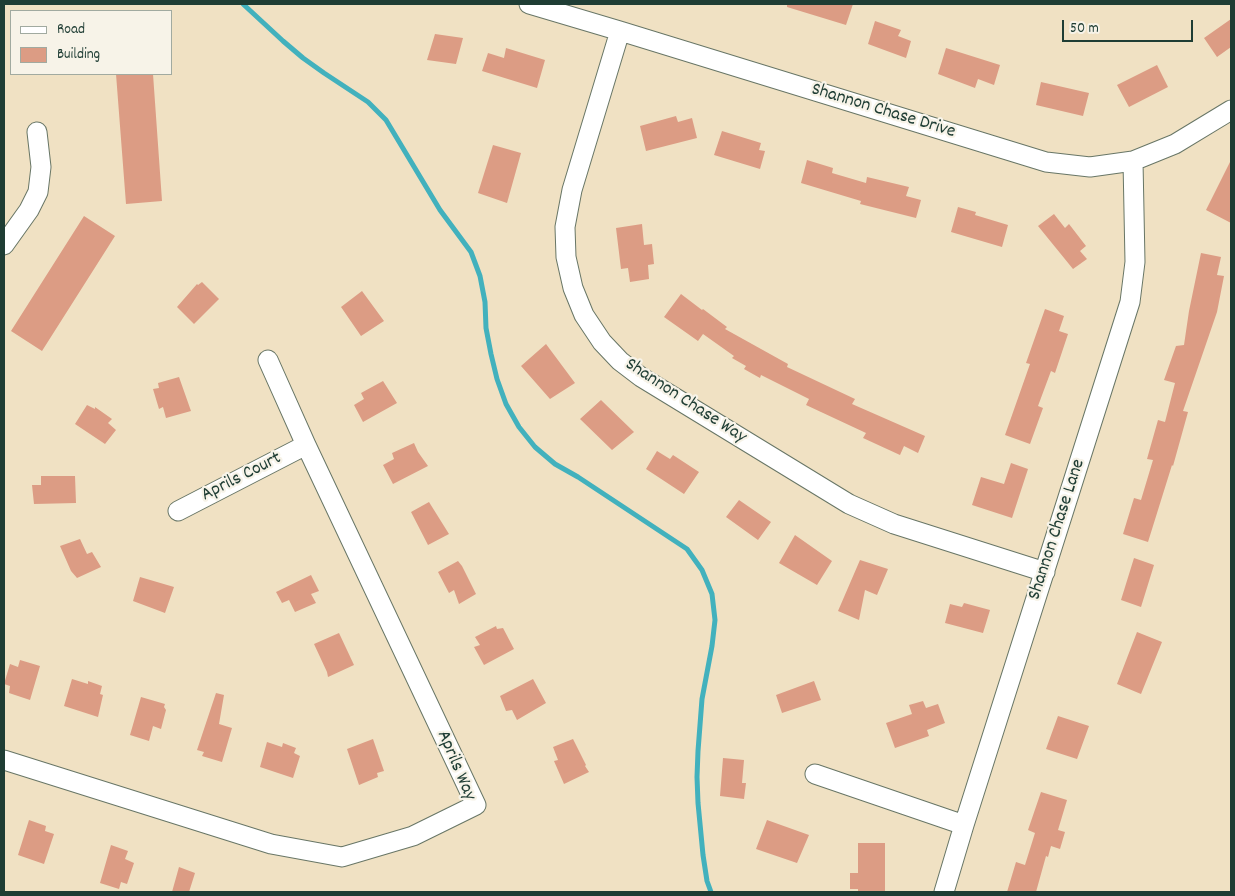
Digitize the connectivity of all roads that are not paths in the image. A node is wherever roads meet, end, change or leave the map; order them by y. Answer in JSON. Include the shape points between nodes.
{"nodes":[{"id":1,"x":529,"y":4,"type":"edge"},
{"id":2,"x":620,"y":31,"type":"junction"},
{"id":3,"x":1231,"y":110,"type":"edge"},
{"id":4,"x":37,"y":132,"type":"dead end"},
{"id":5,"x":1134,"y":161,"type":"junction"},
{"id":6,"x":4,"y":245,"type":"edge"},
{"id":7,"x":268,"y":360,"type":"dead end"},
{"id":8,"x":306,"y":445,"type":"junction"},
{"id":9,"x":178,"y":511,"type":"dead end"},
{"id":10,"x":1045,"y":572,"type":"junction"},
{"id":11,"x":4,"y":760,"type":"edge"},
{"id":12,"x":816,"y":774,"type":"dead end"},
{"id":13,"x":964,"y":824,"type":"junction"},
{"id":14,"x":944,"y":892,"type":"edge"}],
"edges":[{"from":1,"to":2,"type":"street","name":"Shannon Chase Drive"},
{"from":2,"to":5,"type":"street","name":"Shannon Chase Drive","via":[[1046,162],[1090,167]]},
{"from":2,"to":10,"type":"street","name":"Shannon Chase Way","via":[[572,190],[566,228],[566,257],[573,288],[584,315],[602,342],[641,377],[849,504],[894,524]]},
{"from":3,"to":5,"type":"street","name":"Shannon Chase Drive","via":[[1175,144]]},
{"from":4,"to":6,"type":"street","via":[[41,167],[38,192]]},
{"from":5,"to":10,"type":"street","name":"Shannon Chase Lane","via":[[1135,262],[1130,302]]},
{"from":7,"to":8,"type":"street","name":"Aprils Way"},
{"from":8,"to":9,"type":"street","name":"Aprils Court"},
{"from":8,"to":11,"type":"street","name":"Aprils Way","via":[[476,805],[413,836],[342,857],[271,844]]},
{"from":10,"to":13,"type":"street","name":"Shannon Chase Lane"},
{"from":12,"to":13,"type":"street"},
{"from":13,"to":14,"type":"street","name":"Shannon Chase Lane"}]}
